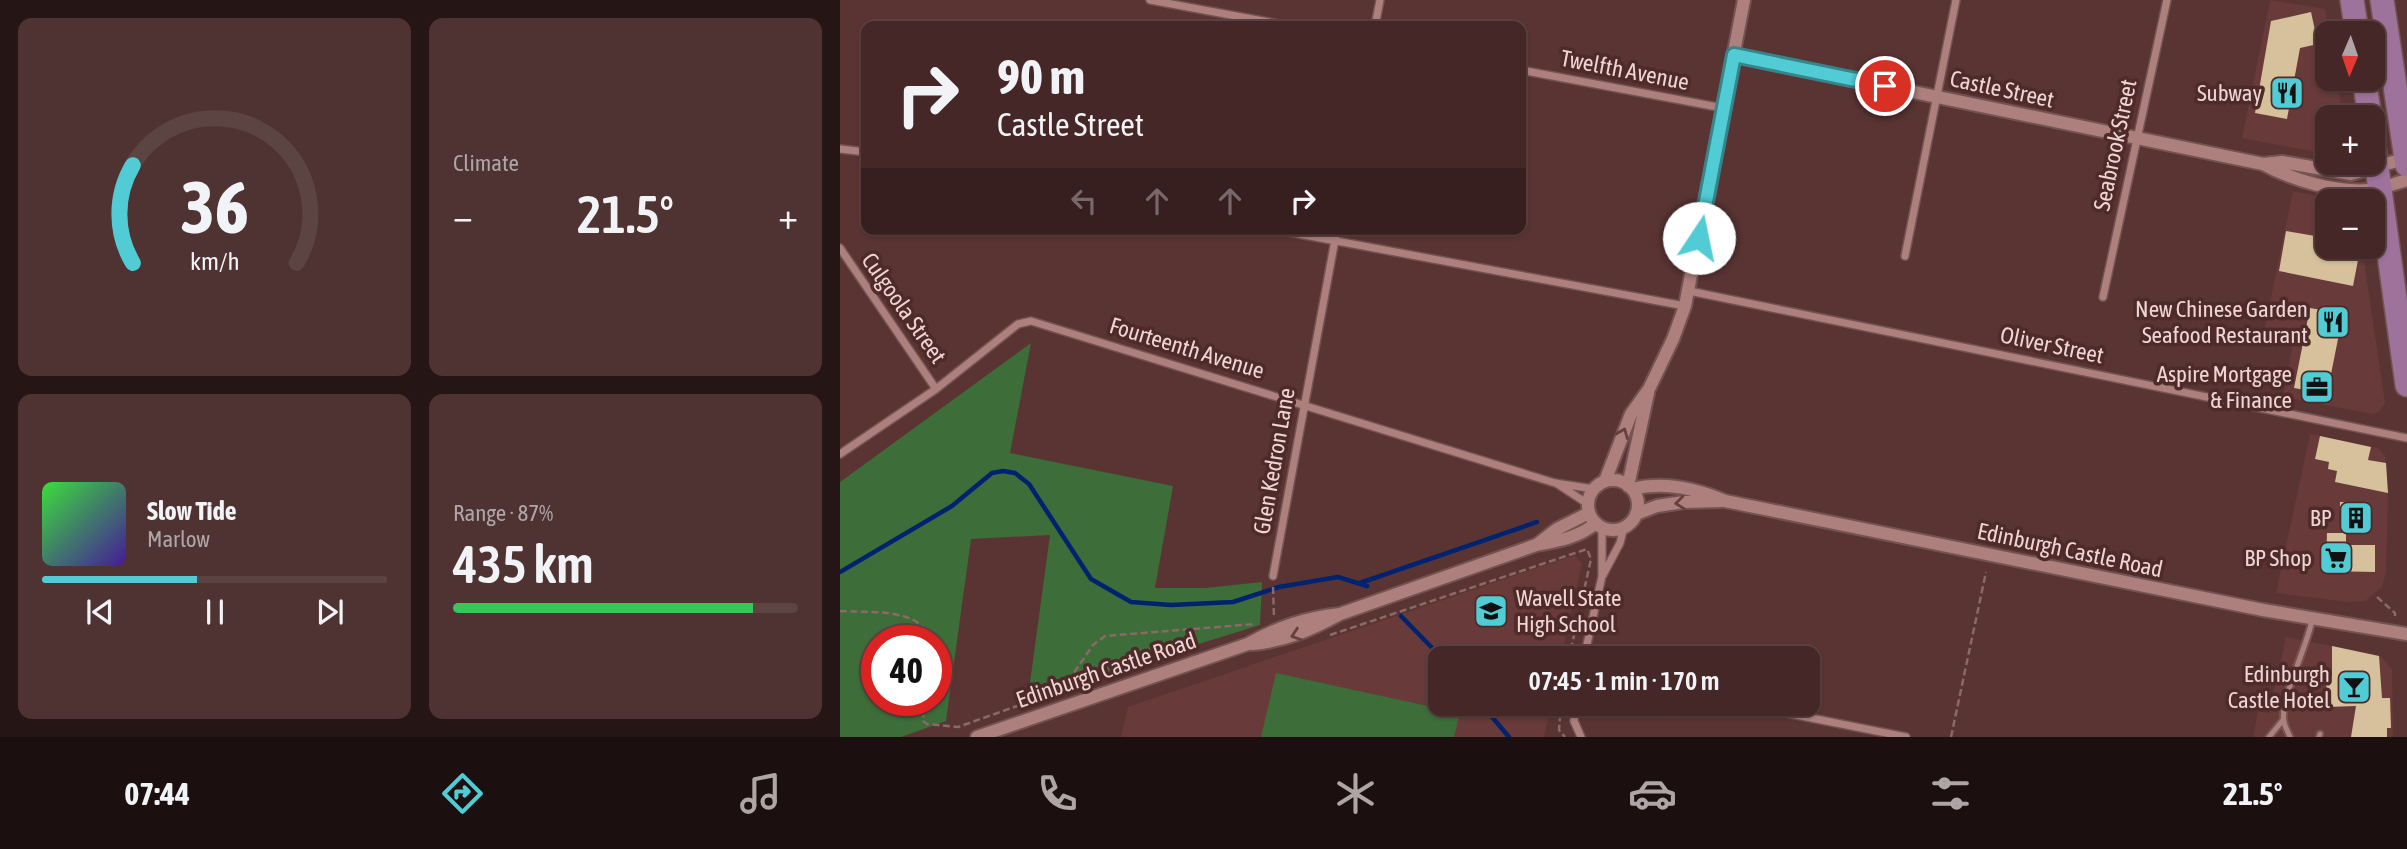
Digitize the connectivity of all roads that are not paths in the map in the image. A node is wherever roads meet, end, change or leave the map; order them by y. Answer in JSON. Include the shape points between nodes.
{"nodes":[{"id":1,"x":1150,"y":0,"type":"edge"},
{"id":2,"x":1380,"y":0,"type":"edge"},
{"id":3,"x":1744,"y":0,"type":"edge"},
{"id":4,"x":1956,"y":0,"type":"edge"},
{"id":5,"x":2167,"y":0,"type":"edge"},
{"id":6,"x":2352,"y":0,"type":"edge"},
{"id":7,"x":2382,"y":0,"type":"edge"},
{"id":8,"x":1263,"y":21,"type":"edge"},
{"id":9,"x":1376,"y":21,"type":"edge"},
{"id":10,"x":2355,"y":21,"type":"edge"},
{"id":11,"x":1734,"y":55,"type":"junction"},
{"id":12,"x":1526,"y":71,"type":"edge"},
{"id":13,"x":1937,"y":97,"type":"junction"},
{"id":14,"x":1723,"y":108,"type":"junction"},
{"id":15,"x":2136,"y":138,"type":"junction"},
{"id":16,"x":840,"y":149,"type":"edge"},
{"id":17,"x":861,"y":151,"type":"edge"},
{"id":18,"x":2263,"y":164,"type":"junction"},
{"id":19,"x":2407,"y":165,"type":"edge"},
{"id":20,"x":2379,"y":175,"type":"edge"},
{"id":21,"x":2379,"y":178,"type":"junction"},
{"id":22,"x":1304,"y":235,"type":"edge"},
{"id":23,"x":1336,"y":235,"type":"edge"},
{"id":24,"x":1335,"y":241,"type":"junction"},
{"id":25,"x":840,"y":248,"type":"edge"},
{"id":26,"x":1905,"y":256,"type":"dead end"},
{"id":27,"x":1689,"y":290,"type":"junction"},
{"id":28,"x":2103,"y":297,"type":"dead end"},
{"id":29,"x":1685,"y":306,"type":"junction"},
{"id":30,"x":2407,"y":385,"type":"edge"},
{"id":31,"x":936,"y":388,"type":"junction"},
{"id":32,"x":1649,"y":389,"type":"junction"},
{"id":33,"x":1304,"y":405,"type":"junction"},
{"id":34,"x":2407,"y":438,"type":"edge"},
{"id":35,"x":840,"y":454,"type":"edge"},
{"id":36,"x":1605,"y":481,"type":"junction"},
{"id":37,"x":1555,"y":483,"type":"junction"},
{"id":38,"x":1630,"y":488,"type":"junction"},
{"id":39,"x":1594,"y":489,"type":"junction"},
{"id":40,"x":1725,"y":500,"type":"junction"},
{"id":41,"x":1636,"y":514,"type":"junction"},
{"id":42,"x":1594,"y":517,"type":"junction"},
{"id":43,"x":1624,"y":527,"type":"junction"},
{"id":44,"x":1273,"y":576,"type":"road end"},
{"id":45,"x":1602,"y":576,"type":"junction"},
{"id":46,"x":2312,"y":619,"type":"junction"},
{"id":47,"x":2407,"y":634,"type":"edge"},
{"id":48,"x":1587,"y":646,"type":"edge"},
{"id":49,"x":1574,"y":716,"type":"edge"},
{"id":50,"x":1801,"y":716,"type":"edge"},
{"id":51,"x":2283,"y":720,"type":"junction"},
{"id":52,"x":977,"y":737,"type":"edge"},
{"id":53,"x":1581,"y":737,"type":"edge"},
{"id":54,"x":1906,"y":737,"type":"edge"},
{"id":55,"x":2269,"y":737,"type":"edge"},
{"id":56,"x":2290,"y":737,"type":"edge"}],
"edges":[{"from":1,"to":8,"type":"street"},
{"from":2,"to":9,"type":"street"},
{"from":3,"to":11,"type":"street"},
{"from":4,"to":13,"type":"street"},
{"from":5,"to":15,"type":"street","name":"Seabrook Street"},
{"from":6,"to":10,"type":"highway"},
{"from":7,"to":19,"type":"highway"},
{"from":11,"to":13,"type":"street","name":"Castle Street"},
{"from":11,"to":14,"type":"street"},
{"from":12,"to":14,"type":"street","name":"Twelfth Avenue"},
{"from":13,"to":15,"type":"street","name":"Castle Street"},
{"from":13,"to":26,"type":"street"},
{"from":14,"to":27,"type":"street"},
{"from":15,"to":18,"type":"street","name":"Castle Street"},
{"from":15,"to":28,"type":"street","name":"Seabrook Street"},
{"from":16,"to":17,"type":"street"},
{"from":18,"to":21,"type":"street","name":"Castle Street","via":[[2282,162]]},
{"from":18,"to":21,"type":"street","name":"Castle Street","via":[[2281,174],[2343,188]]},
{"from":19,"to":21,"type":"street"},
{"from":19,"to":21,"type":"street"},
{"from":20,"to":21,"type":"highway"},
{"from":21,"to":30,"type":"highway"},
{"from":22,"to":24,"type":"street"},
{"from":23,"to":24,"type":"street","name":"Glen Kedron Lane"},
{"from":24,"to":29,"type":"street"},
{"from":24,"to":33,"type":"street","name":"Glen Kedron Lane"},
{"from":25,"to":31,"type":"street","name":"Culgoola Street"},
{"from":27,"to":29,"type":"street"},
{"from":27,"to":34,"type":"street","name":"Oliver Street"},
{"from":29,"to":32,"type":"street"},
{"from":31,"to":33,"type":"street","name":"Fourteenth Avenue","via":[[1018,324],[1031,321]]},
{"from":31,"to":35,"type":"street","name":"Fourteenth Avenue"},
{"from":36,"to":32,"type":"street","one_way":true,"via":[[1631,414]]},
{"from":32,"to":38,"type":"street"},
{"from":33,"to":37,"type":"street","name":"Fourteenth Avenue"},
{"from":33,"to":44,"type":"street","name":"Glen Kedron Lane"},
{"from":36,"to":38,"type":"street"},
{"from":36,"to":39,"type":"street"},
{"from":37,"to":39,"type":"street","name":"Fourteenth Avenue"},
{"from":37,"to":42,"type":"street","name":"Fourteenth Avenue"},
{"from":38,"to":40,"type":"street","name":"Edinburgh Castle Road","via":[[1698,489]]},
{"from":38,"to":41,"type":"street","via":[[1638,501]]},
{"from":39,"to":42,"type":"street"},
{"from":40,"to":41,"type":"street","name":"Edinburgh Castle Road","one_way":true,"via":[[1657,506]]},
{"from":40,"to":46,"type":"street","name":"Edinburgh Castle Road"},
{"from":41,"to":43,"type":"street"},
{"from":42,"to":43,"type":"street"},
{"from":42,"to":45,"type":"street"},
{"from":42,"to":52,"type":"street","name":"Edinburgh Castle Road","via":[[1585,532],[1340,614],[1312,630],[1248,644]]},
{"from":43,"to":45,"type":"street"},
{"from":45,"to":48,"type":"street"},
{"from":46,"to":47,"type":"street","name":"Edinburgh Castle Road"},
{"from":46,"to":51,"type":"lane"},
{"from":49,"to":53,"type":"street"},
{"from":50,"to":54,"type":"street"},
{"from":51,"to":55,"type":"lane"},
{"from":51,"to":56,"type":"lane"}]}
